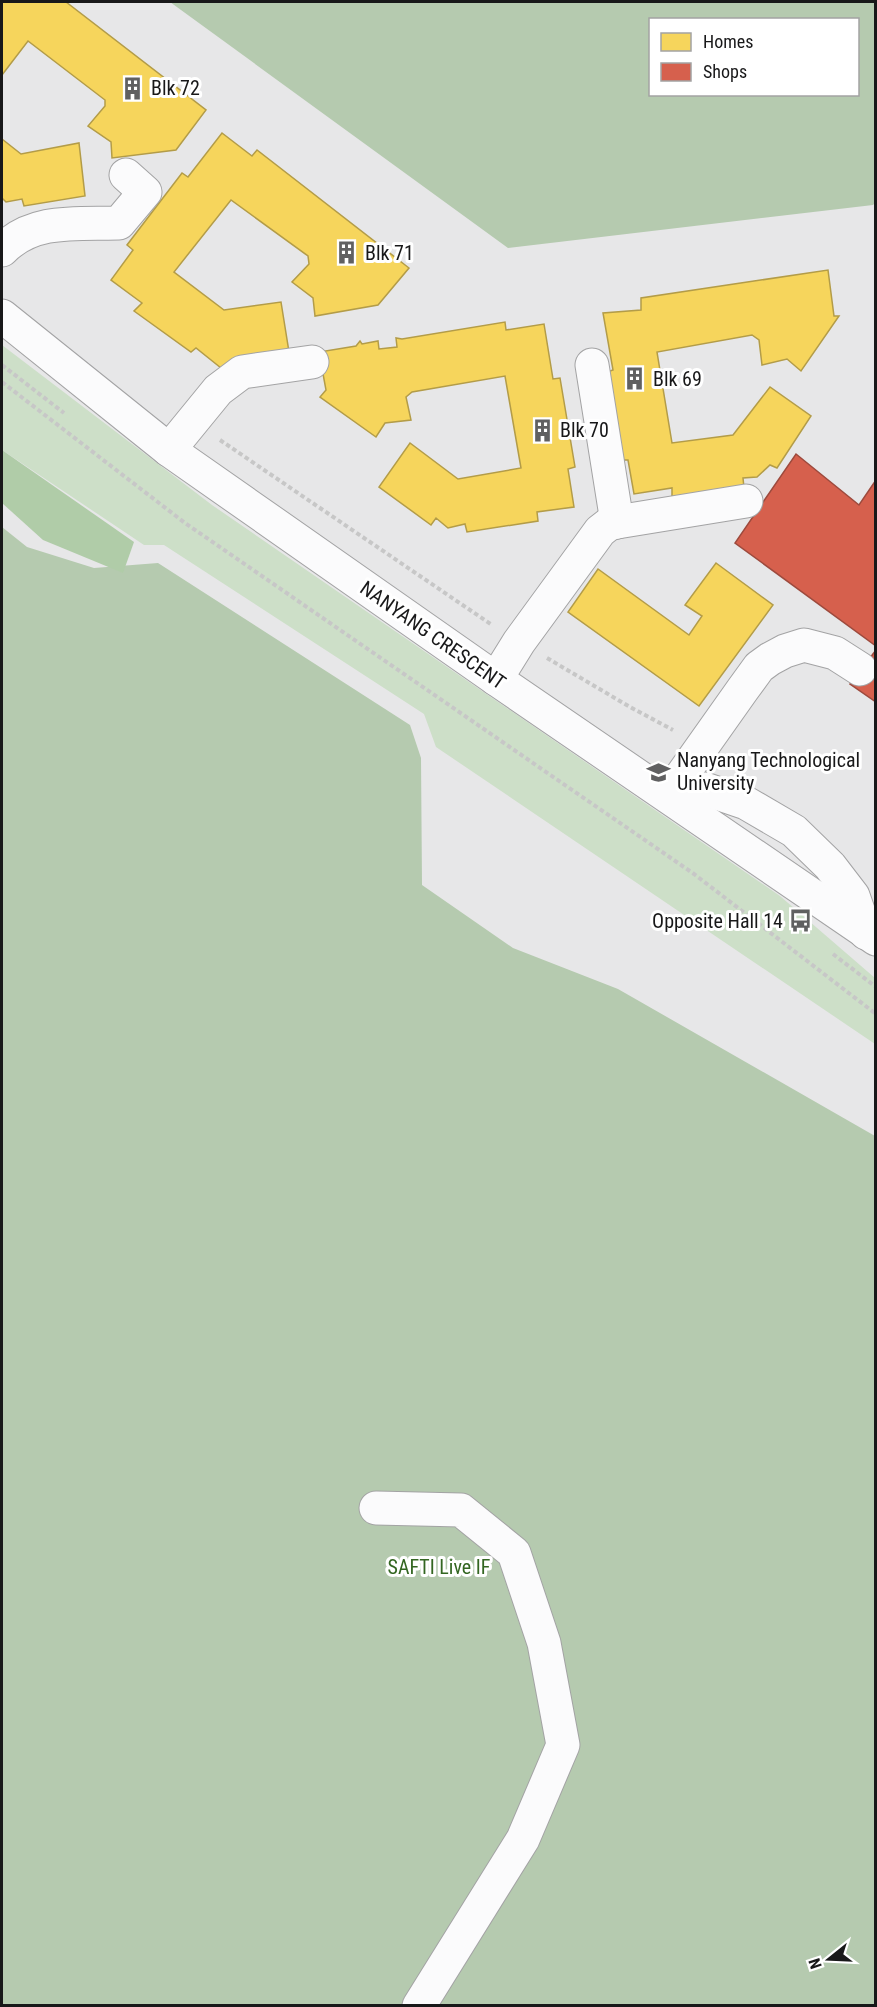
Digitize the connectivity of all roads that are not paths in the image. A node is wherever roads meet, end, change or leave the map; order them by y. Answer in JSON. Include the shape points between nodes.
{"nodes":[{"id":1,"x":126,"y":175,"type":"dead end"},
{"id":2,"x":2,"y":250,"type":"edge"},
{"id":3,"x":2,"y":316,"type":"edge"},
{"id":4,"x":312,"y":362,"type":"dead end"},
{"id":5,"x":592,"y":365,"type":"dead end"},
{"id":6,"x":169,"y":450,"type":"junction"},
{"id":7,"x":746,"y":501,"type":"dead end"},
{"id":8,"x":617,"y":522,"type":"junction"},
{"id":9,"x":860,"y":669,"type":"dead end"},
{"id":10,"x":496,"y":678,"type":"junction"},
{"id":11,"x":668,"y":795,"type":"junction"},
{"id":12,"x":831,"y":909,"type":"junction"},
{"id":13,"x":872,"y":931,"type":"edge"},
{"id":14,"x":876,"y":964,"type":"edge"},
{"id":15,"x":376,"y":1508,"type":"dead end"},
{"id":16,"x":419,"y":2006,"type":"edge"}],
"edges":[{"from":1,"to":2,"type":"street","via":[[145,192],[119,223],[53,225],[29,230]]},
{"from":3,"to":6,"type":"street","name":"NANYANG CRESCENT"},
{"from":4,"to":6,"type":"street","via":[[242,372],[218,390]]},
{"from":5,"to":8,"type":"street"},
{"from":6,"to":10,"type":"street","name":"NANYANG CRESCENT"},
{"from":7,"to":8,"type":"street"},
{"from":8,"to":10,"type":"street","via":[[600,531]]},
{"from":9,"to":11,"type":"street","via":[[835,653],[804,645],[759,667]]},
{"from":10,"to":11,"type":"street","name":"NANYANG CRESCENT"},
{"from":11,"to":12,"type":"street","name":"NANYANG CRESCENT"},
{"from":11,"to":13,"type":"street","via":[[705,789],[746,802],[794,831],[830,866],[853,896]]},
{"from":12,"to":13,"type":"street","name":"NANYANG CRESCENT"},
{"from":12,"to":14,"type":"street"},
{"from":15,"to":16,"type":"street","via":[[461,1510],[514,1553],[544,1642],[563,1745],[523,1839]]}]}
